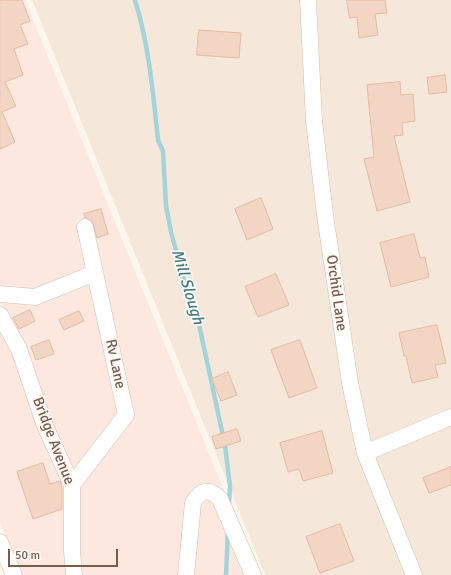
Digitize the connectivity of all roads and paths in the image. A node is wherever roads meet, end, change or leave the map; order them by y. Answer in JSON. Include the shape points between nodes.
{"nodes":[{"id":1,"x":308,"y":0,"type":"edge"},
{"id":2,"x":85,"y":227,"type":"dead end"},
{"id":3,"x":95,"y":273,"type":"junction"},
{"id":4,"x":0,"y":294,"type":"edge"},
{"id":5,"x":0,"y":315,"type":"edge"},
{"id":6,"x":451,"y":417,"type":"edge"},
{"id":7,"x":365,"y":452,"type":"junction"},
{"id":8,"x":72,"y":485,"type":"junction"},
{"id":9,"x":0,"y":542,"type":"edge"},
{"id":10,"x":14,"y":575,"type":"edge"},
{"id":11,"x":74,"y":575,"type":"edge"},
{"id":12,"x":186,"y":575,"type":"edge"},
{"id":13,"x":254,"y":575,"type":"edge"},
{"id":14,"x":414,"y":575,"type":"edge"}],
"edges":[{"from":1,"to":7,"type":"street","name":"Orchid Lane","via":[[314,121],[325,215],[350,383]]},
{"from":2,"to":3,"type":"street","name":"Rv Lane"},
{"from":3,"to":4,"type":"street","via":[[35,297]]},
{"from":3,"to":8,"type":"street","name":"Rv Lane","via":[[126,416]]},
{"from":5,"to":8,"type":"street","name":"Bridge Avenue","via":[[19,349],[45,426]]},
{"from":6,"to":7,"type":"street"},
{"from":7,"to":14,"type":"street","name":"Orchid Lane"},
{"from":8,"to":11,"type":"street","name":"Bridge Avenue"},
{"from":9,"to":10,"type":"street"},
{"from":12,"to":13,"type":"street","via":[[193,503],[198,495],[206,491],[214,493],[220,499]]}]}
